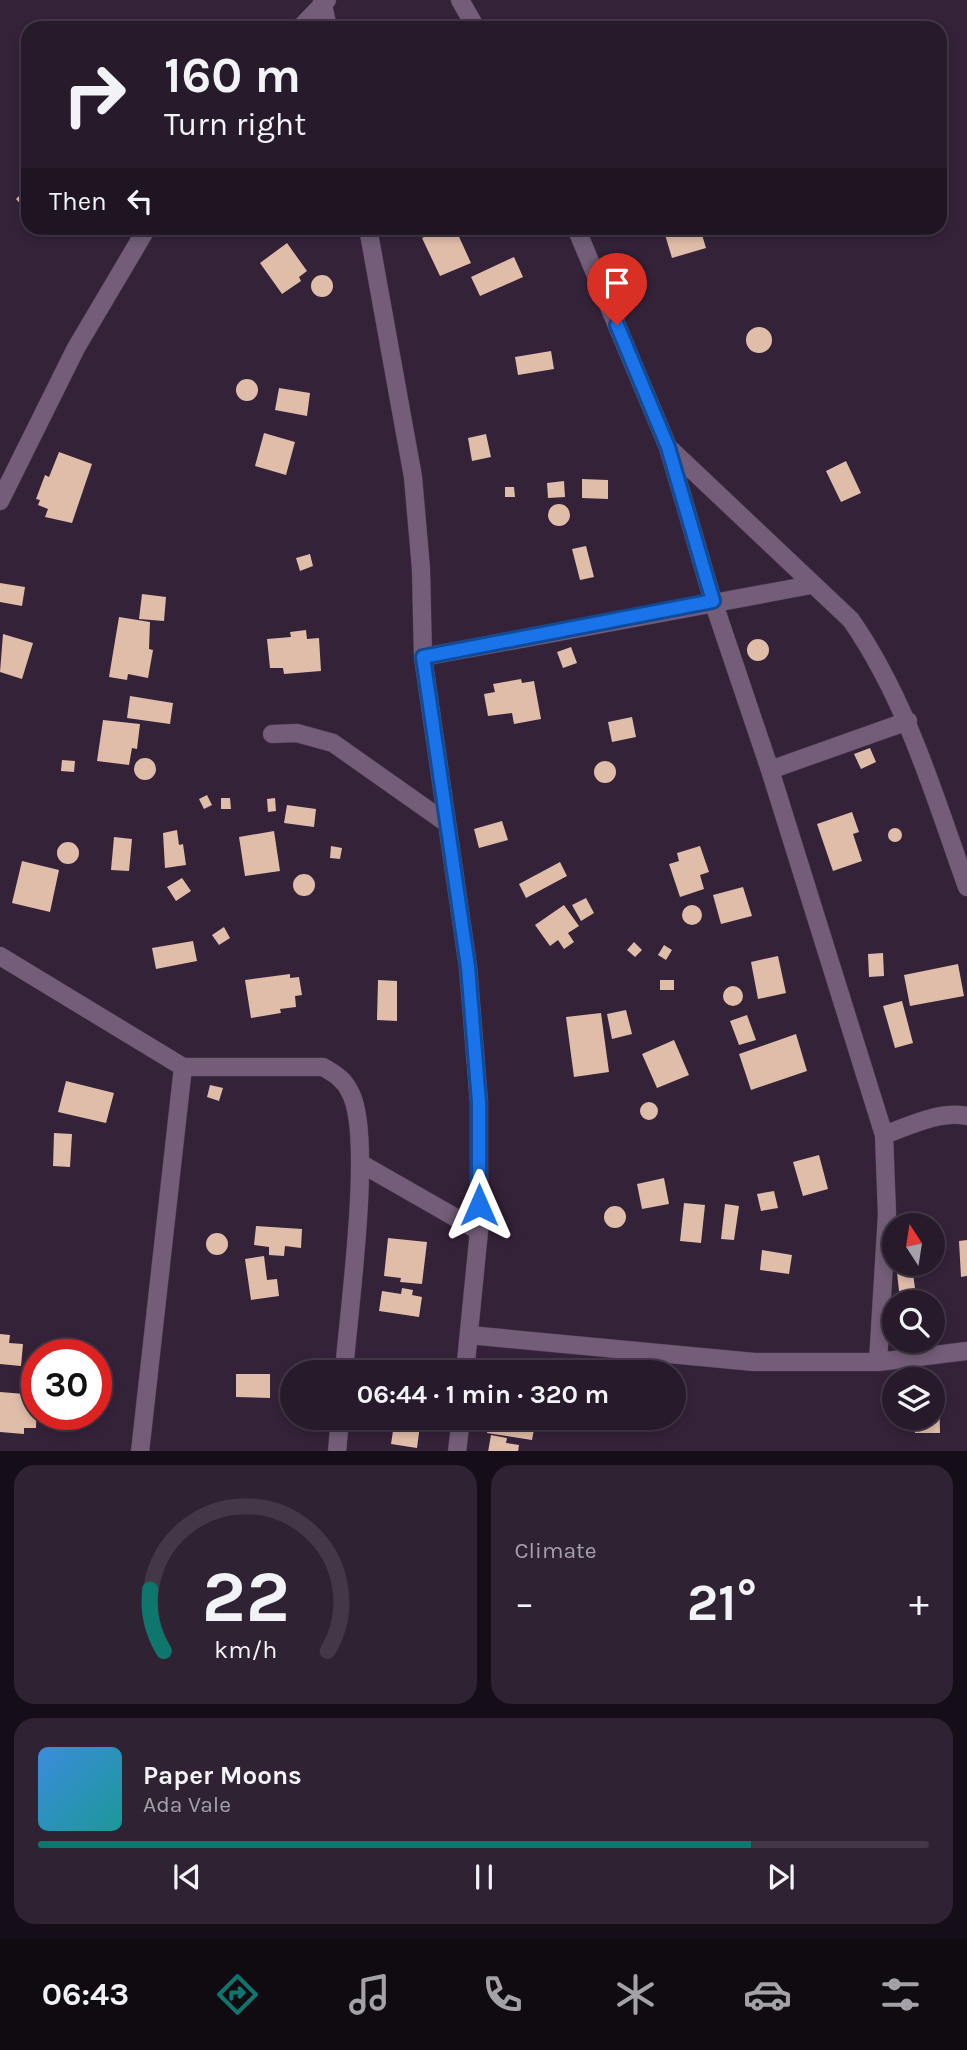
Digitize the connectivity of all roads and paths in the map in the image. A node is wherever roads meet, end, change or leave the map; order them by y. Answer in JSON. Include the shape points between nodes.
{"nodes":[{"id":1,"x":460,"y":0,"type":"edge"},
{"id":2,"x":324,"y":1,"type":"edge"},
{"id":3,"x":306,"y":21,"type":"edge"},
{"id":4,"x":327,"y":21,"type":"edge"},
{"id":5,"x":472,"y":21,"type":"edge"},
{"id":6,"x":143,"y":235,"type":"edge"},
{"id":7,"x":369,"y":235,"type":"edge"},
{"id":8,"x":579,"y":235,"type":"edge"},
{"id":9,"x":668,"y":447,"type":"junction"},
{"id":10,"x":0,"y":501,"type":"edge"},
{"id":11,"x":811,"y":585,"type":"junction"},
{"id":12,"x":713,"y":601,"type":"junction"},
{"id":13,"x":423,"y":657,"type":"junction"},
{"id":14,"x":908,"y":721,"type":"junction"},
{"id":15,"x":272,"y":734,"type":"dead end"},
{"id":16,"x":770,"y":770,"type":"junction"},
{"id":17,"x":445,"y":822,"type":"junction"},
{"id":18,"x":967,"y":887,"type":"edge"},
{"id":19,"x":0,"y":956,"type":"edge"},
{"id":20,"x":183,"y":1067,"type":"junction"},
{"id":21,"x":967,"y":1115,"type":"edge"},
{"id":22,"x":884,"y":1135,"type":"junction"},
{"id":23,"x":360,"y":1163,"type":"junction"},
{"id":24,"x":479,"y":1231,"type":"junction"},
{"id":25,"x":469,"y":1335,"type":"junction"},
{"id":26,"x":967,"y":1350,"type":"edge"},
{"id":27,"x":345,"y":1360,"type":"edge"},
{"id":28,"x":466,"y":1360,"type":"edge"},
{"id":29,"x":878,"y":1362,"type":"junction"},
{"id":30,"x":339,"y":1430,"type":"edge"},
{"id":31,"x":460,"y":1430,"type":"edge"},
{"id":32,"x":140,"y":1451,"type":"edge"},
{"id":33,"x":337,"y":1451,"type":"edge"},
{"id":34,"x":457,"y":1451,"type":"edge"}],
"edges":[{"from":1,"to":5,"type":"street"},
{"from":2,"to":3,"type":"street"},
{"from":2,"to":4,"type":"street"},
{"from":6,"to":10,"type":"street","via":[[76,348]]},
{"from":7,"to":13,"type":"street","via":[[414,477]]},
{"from":8,"to":9,"type":"street"},
{"from":9,"to":11,"type":"street"},
{"from":9,"to":12,"type":"street"},
{"from":11,"to":12,"type":"street"},
{"from":11,"to":14,"type":"street","via":[[851,620]]},
{"from":12,"to":13,"type":"street"},
{"from":12,"to":16,"type":"street"},
{"from":13,"to":17,"type":"street"},
{"from":14,"to":16,"type":"street"},
{"from":14,"to":18,"type":"street"},
{"from":15,"to":17,"type":"street","via":[[298,733],[333,743]]},
{"from":16,"to":22,"type":"street"},
{"from":17,"to":24,"type":"street","via":[[470,994],[479,1102]]},
{"from":19,"to":20,"type":"street"},
{"from":20,"to":23,"type":"street","via":[[323,1067],[340,1076],[358,1116]]},
{"from":20,"to":32,"type":"street"},
{"from":21,"to":22,"type":"street","via":[[925,1121]]},
{"from":22,"to":29,"type":"street","via":[[887,1214]]},
{"from":23,"to":24,"type":"street"},
{"from":23,"to":27,"type":"street"},
{"from":24,"to":25,"type":"street"},
{"from":25,"to":28,"type":"street"},
{"from":25,"to":29,"type":"street","via":[[754,1362]]},
{"from":26,"to":29,"type":"street"},
{"from":30,"to":33,"type":"street"},
{"from":31,"to":34,"type":"street"}]}
